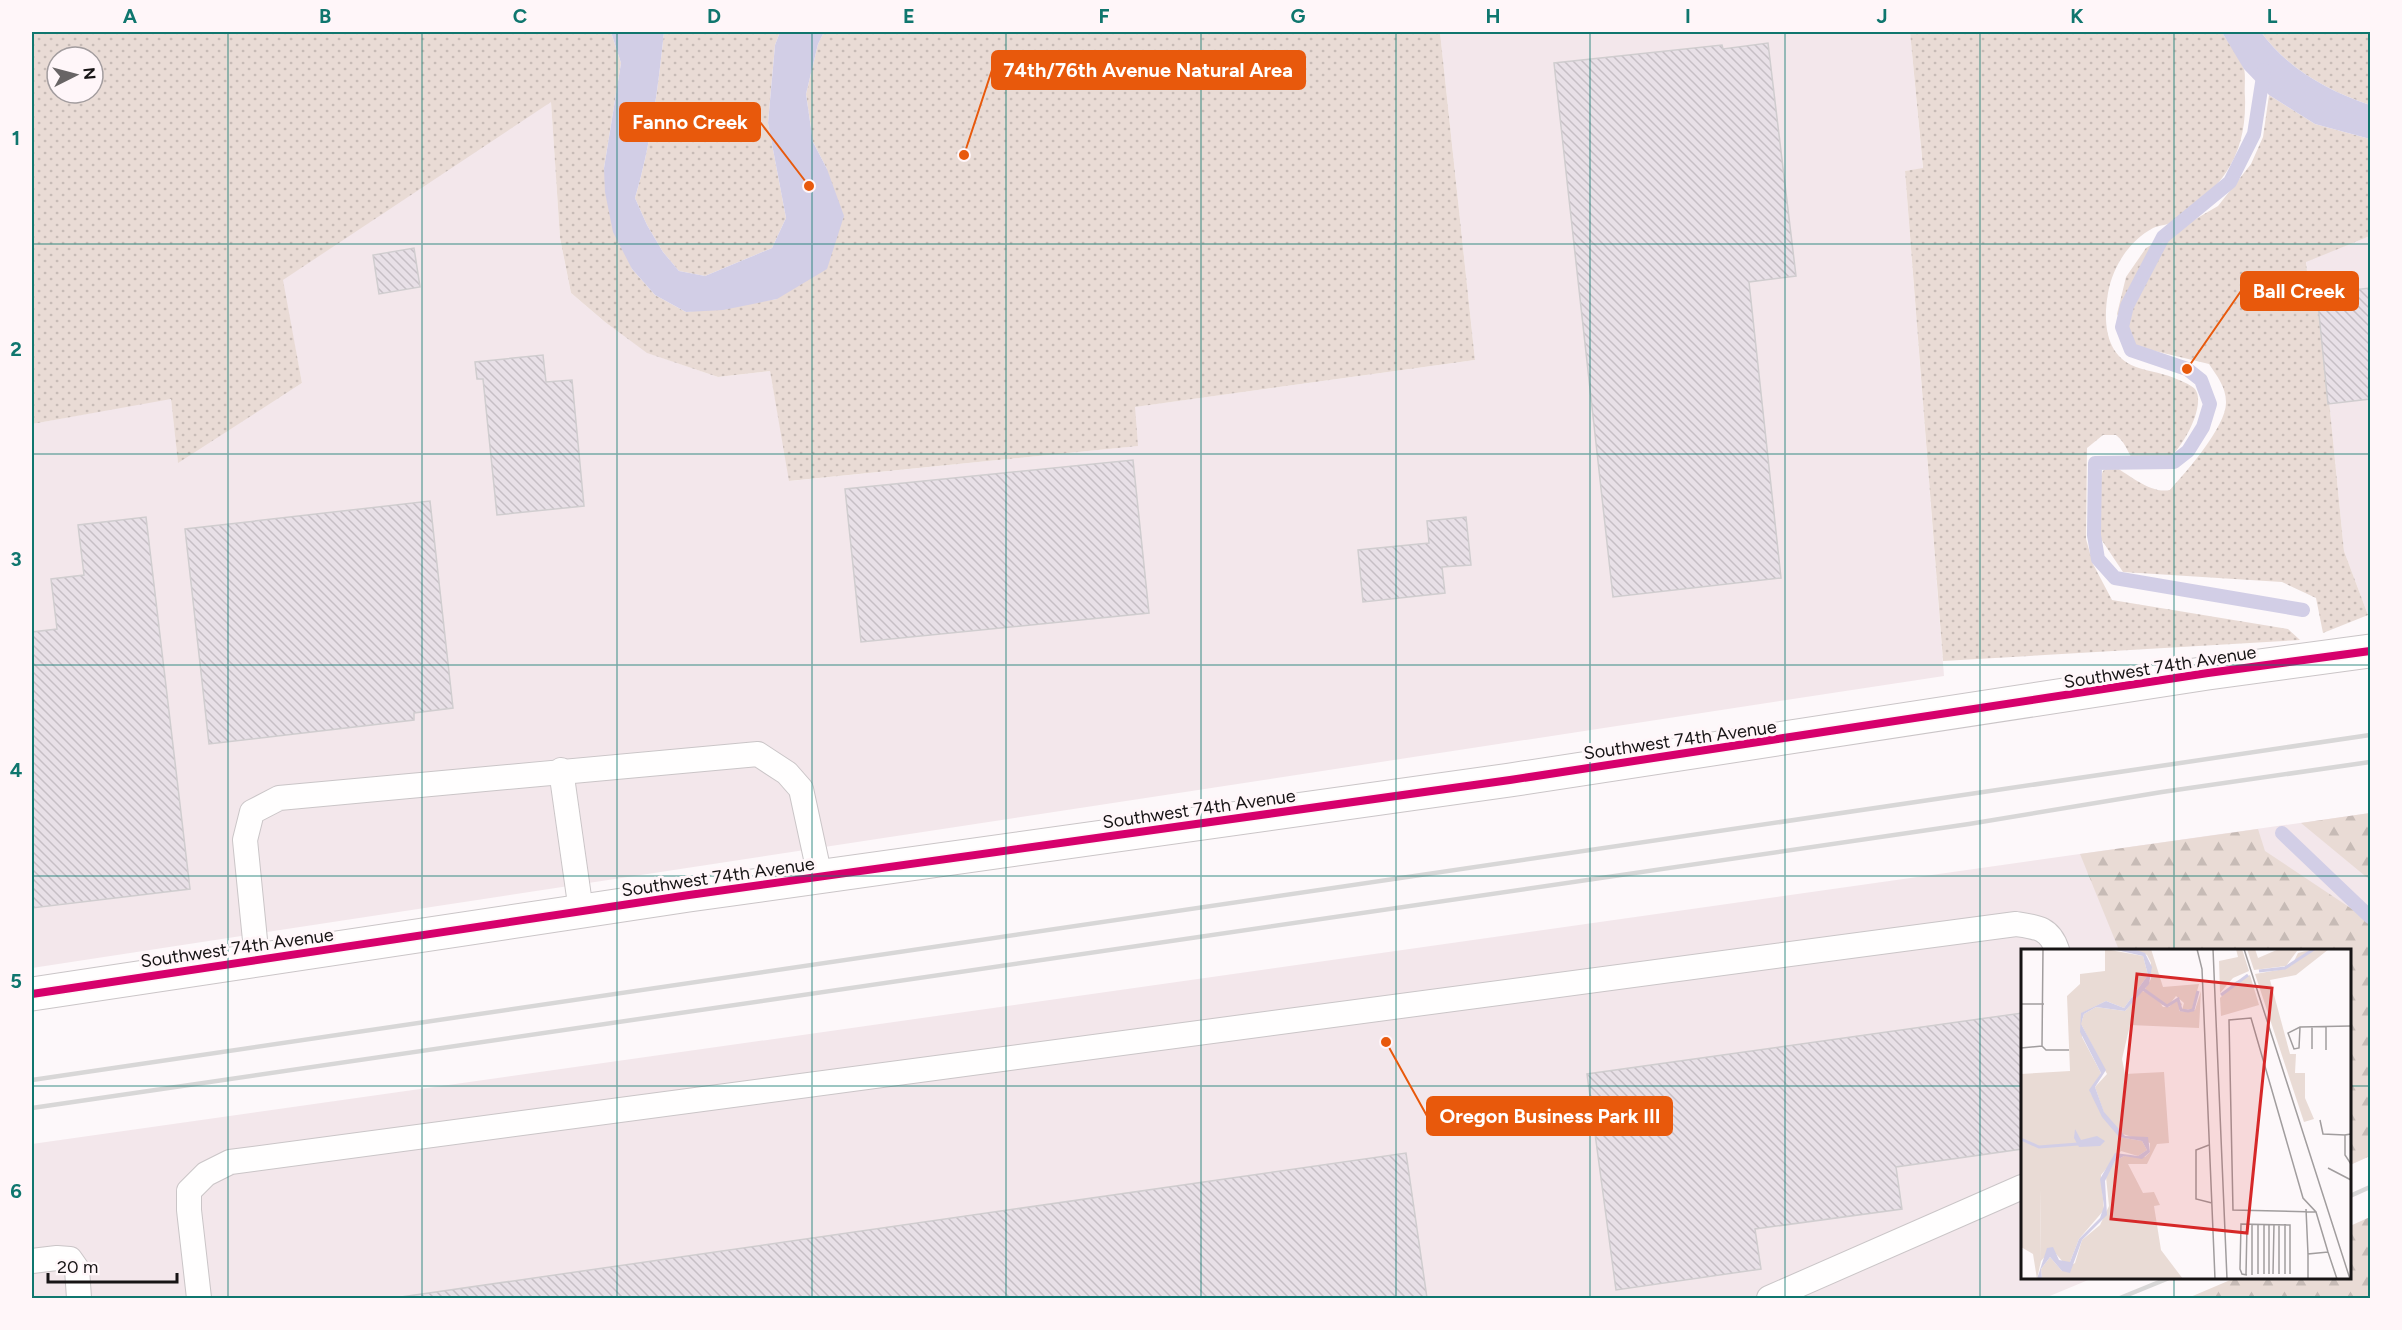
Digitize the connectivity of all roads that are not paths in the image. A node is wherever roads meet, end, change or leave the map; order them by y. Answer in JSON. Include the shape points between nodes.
{"nodes":[{"id":1,"x":2370,"y":651,"type":"edge"},
{"id":2,"x":561,"y":770,"type":"junction"},
{"id":3,"x":820,"y":877,"type":"junction"},
{"id":4,"x":582,"y":911,"type":"junction"},
{"id":5,"x":2056,"y":949,"type":"edge"},
{"id":6,"x":257,"y":960,"type":"junction"},
{"id":7,"x":32,"y":994,"type":"edge"},
{"id":8,"x":2021,"y":1187,"type":"edge"},
{"id":9,"x":32,"y":1261,"type":"edge"},
{"id":10,"x":79,"y":1299,"type":"edge"},
{"id":11,"x":200,"y":1299,"type":"edge"},
{"id":12,"x":1769,"y":1299,"type":"edge"}],
"edges":[{"from":1,"to":3,"type":"street","name":"Southwest 74th Avenue","via":[[1510,780]]},
{"from":2,"to":3,"type":"lane","via":[[758,754],[787,772],[801,789]]},
{"from":2,"to":4,"type":"lane"},
{"from":2,"to":6,"type":"lane","via":[[279,798],[252,812],[245,840]]},
{"from":3,"to":4,"type":"street","name":"Southwest 74th Avenue"},
{"from":4,"to":6,"type":"street","name":"Southwest 74th Avenue"},
{"from":5,"to":11,"type":"lane","via":[[2053,939],[2038,927],[2016,924],[230,1161],[206,1174],[189,1191]]},
{"from":6,"to":7,"type":"street","name":"Southwest 74th Avenue"},
{"from":8,"to":12,"type":"lane"},
{"from":9,"to":10,"type":"lane","via":[[70,1259],[77,1269]]}]}
